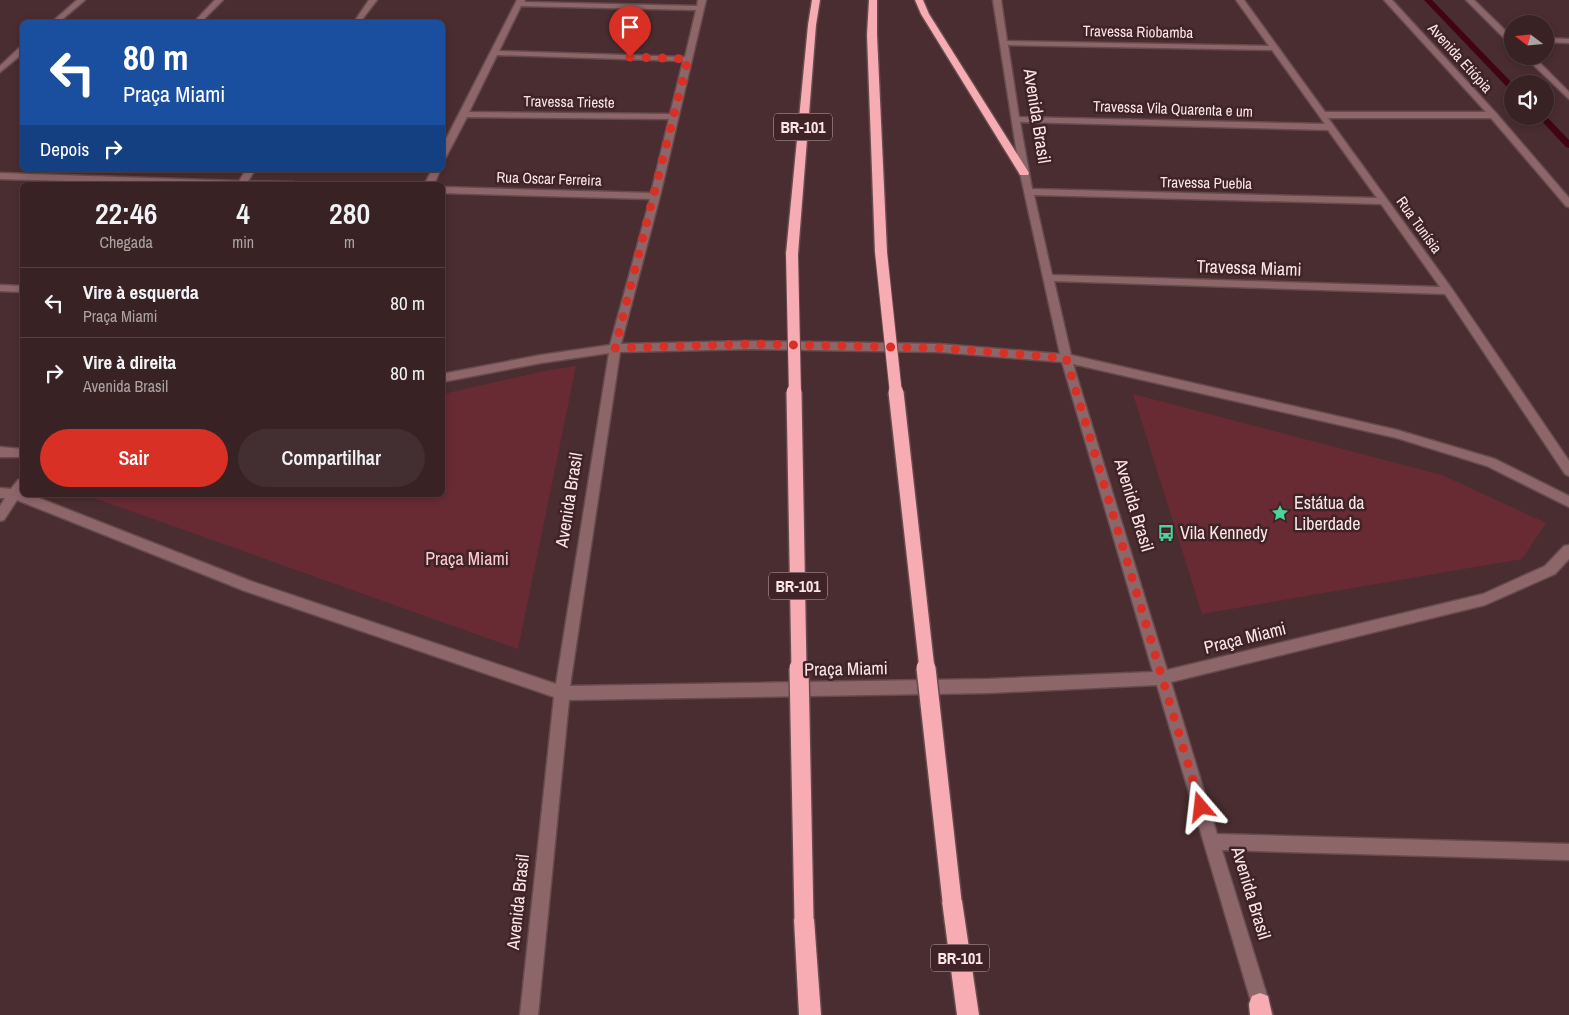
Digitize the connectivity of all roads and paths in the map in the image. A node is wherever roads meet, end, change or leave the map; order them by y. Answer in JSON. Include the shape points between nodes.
{"nodes":[{"id":1,"x":81,"y":0,"type":"edge"},
{"id":2,"x":218,"y":0,"type":"edge"},
{"id":3,"x":373,"y":0,"type":"edge"},
{"id":4,"x":816,"y":0,"type":"edge"},
{"id":5,"x":874,"y":0,"type":"edge"},
{"id":6,"x":919,"y":0,"type":"edge"},
{"id":7,"x":997,"y":0,"type":"edge"},
{"id":8,"x":1240,"y":0,"type":"edge"},
{"id":9,"x":1388,"y":0,"type":"edge"},
{"id":10,"x":1470,"y":0,"type":"edge"},
{"id":11,"x":520,"y":2,"type":"edge"},
{"id":12,"x":701,"y":4,"type":"edge"},
{"id":13,"x":57,"y":20,"type":"edge"},
{"id":14,"x":199,"y":20,"type":"edge"},
{"id":15,"x":358,"y":20,"type":"edge"},
{"id":16,"x":1504,"y":32,"type":"edge"},
{"id":17,"x":1554,"y":40,"type":"edge"},
{"id":18,"x":1569,"y":41,"type":"edge"},
{"id":19,"x":1003,"y":43,"type":"junction"},
{"id":20,"x":1273,"y":48,"type":"junction"},
{"id":21,"x":20,"y":52,"type":"edge"},
{"id":22,"x":494,"y":53,"type":"junction"},
{"id":23,"x":688,"y":59,"type":"junction"},
{"id":24,"x":1537,"y":65,"type":"edge"},
{"id":25,"x":0,"y":70,"type":"edge"},
{"id":26,"x":1569,"y":98,"type":"edge"},
{"id":27,"x":464,"y":114,"type":"junction"},
{"id":28,"x":1321,"y":115,"type":"junction"},
{"id":29,"x":1493,"y":115,"type":"junction"},
{"id":30,"x":674,"y":117,"type":"junction"},
{"id":31,"x":1016,"y":119,"type":"junction"},
{"id":32,"x":1330,"y":127,"type":"junction"},
{"id":33,"x":445,"y":151,"type":"edge"},
{"id":34,"x":55,"y":172,"type":"edge"},
{"id":35,"x":1024,"y":173,"type":"junction"},
{"id":36,"x":0,"y":176,"type":"edge"},
{"id":37,"x":50,"y":178,"type":"junction"},
{"id":38,"x":177,"y":182,"type":"edge"},
{"id":39,"x":445,"y":190,"type":"edge"},
{"id":40,"x":1028,"y":192,"type":"junction"},
{"id":41,"x":655,"y":196,"type":"junction"},
{"id":42,"x":1384,"y":201,"type":"junction"},
{"id":43,"x":1569,"y":204,"type":"edge"},
{"id":44,"x":1048,"y":278,"type":"junction"},
{"id":45,"x":0,"y":288,"type":"edge"},
{"id":46,"x":20,"y":289,"type":"edge"},
{"id":47,"x":1448,"y":291,"type":"junction"},
{"id":48,"x":615,"y":348,"type":"junction"},
{"id":49,"x":1066,"y":358,"type":"junction"},
{"id":50,"x":445,"y":377,"type":"edge"},
{"id":51,"x":0,"y":452,"type":"edge"},
{"id":52,"x":20,"y":453,"type":"edge"},
{"id":53,"x":1569,"y":471,"type":"edge"},
{"id":54,"x":19,"y":489,"type":"edge"},
{"id":55,"x":0,"y":493,"type":"edge"},
{"id":56,"x":38,"y":497,"type":"edge"},
{"id":57,"x":1569,"y":502,"type":"edge"},
{"id":58,"x":0,"y":516,"type":"edge"},
{"id":59,"x":1569,"y":550,"type":"edge"},
{"id":60,"x":1162,"y":678,"type":"junction"},
{"id":61,"x":562,"y":693,"type":"junction"},
{"id":62,"x":1212,"y":842,"type":"junction"},
{"id":63,"x":1569,"y":852,"type":"edge"},
{"id":64,"x":1262,"y":1011,"type":"edge"},
{"id":65,"x":529,"y":1015,"type":"edge"},
{"id":66,"x":810,"y":1015,"type":"edge"},
{"id":67,"x":968,"y":1015,"type":"edge"}],
"edges":[{"from":1,"to":13,"type":"street"},
{"from":2,"to":14,"type":"street"},
{"from":3,"to":15,"type":"street"},
{"from":4,"to":66,"type":"highway","number":"BR-101","bridge":true,"via":[[792,254],[804,919]]},
{"from":5,"to":67,"type":"highway","number":"BR-101","bridge":true,"via":[[872,35],[881,252],[952,900]]},
{"from":6,"to":35,"type":"highway"},
{"from":7,"to":19,"type":"street","name":"Avenida Brasil"},
{"from":8,"to":20,"type":"street","name":"Rua Tunísia"},
{"from":9,"to":29,"type":"street","name":"Avenida Etiópia"},
{"from":10,"to":16,"type":"street"},
{"from":11,"to":12,"type":"street"},
{"from":11,"to":22,"type":"street"},
{"from":12,"to":23,"type":"street","name":"Avenida Brasil"},
{"from":17,"to":18,"type":"street"},
{"from":19,"to":20,"type":"street","name":"Travessa Riobamba"},
{"from":19,"to":31,"type":"street","name":"Avenida Brasil"},
{"from":20,"to":28,"type":"street","name":"Rua Tunísia"},
{"from":21,"to":25,"type":"street"},
{"from":22,"to":23,"type":"street"},
{"from":22,"to":27,"type":"street"},
{"from":23,"to":30,"type":"street","name":"Avenida Brasil"},
{"from":24,"to":26,"type":"street"},
{"from":27,"to":30,"type":"street","name":"Travessa Trieste"},
{"from":27,"to":33,"type":"street"},
{"from":28,"to":29,"type":"street"},
{"from":28,"to":32,"type":"street","name":"Rua Tunísia"},
{"from":29,"to":43,"type":"street","name":"Avenida Etiópia"},
{"from":30,"to":41,"type":"street","name":"Avenida Brasil"},
{"from":31,"to":32,"type":"street","name":"Travessa Vila Quarenta e um"},
{"from":31,"to":35,"type":"street","name":"Avenida Brasil"},
{"from":32,"to":42,"type":"street","name":"Rua Tunísia"},
{"from":34,"to":37,"type":"street"},
{"from":35,"to":40,"type":"street","name":"Avenida Brasil"},
{"from":36,"to":37,"type":"street"},
{"from":37,"to":38,"type":"street"},
{"from":39,"to":41,"type":"street","name":"Rua Oscar Ferreira"},
{"from":40,"to":42,"type":"street","name":"Travessa Puebla"},
{"from":40,"to":44,"type":"street","name":"Avenida Brasil"},
{"from":41,"to":48,"type":"street","name":"Avenida Brasil"},
{"from":42,"to":47,"type":"street","name":"Rua Tunísia"},
{"from":44,"to":47,"type":"street","name":"Travessa Miami"},
{"from":44,"to":49,"type":"street","name":"Avenida Brasil"},
{"from":45,"to":46,"type":"street"},
{"from":47,"to":53,"type":"street","name":"Rua Tunísia"},
{"from":48,"to":49,"type":"street","via":[[752,344],[930,348]]},
{"from":48,"to":50,"type":"street"},
{"from":48,"to":61,"type":"street","name":"Avenida Brasil"},
{"from":49,"to":57,"type":"street","via":[[1397,434],[1491,462]]},
{"from":49,"to":60,"type":"street","name":"Avenida Brasil"},
{"from":51,"to":52,"type":"street"},
{"from":54,"to":55,"type":"street","name":"Praça Miami"},
{"from":54,"to":58,"type":"street"},
{"from":56,"to":61,"type":"street","name":"Praça Miami","via":[[250,587]]},
{"from":59,"to":60,"type":"street","name":"Praça Miami","via":[[1550,570],[1485,599]]},
{"from":60,"to":61,"type":"street","name":"Praça Miami","via":[[979,686]]},
{"from":60,"to":62,"type":"street","name":"Avenida Brasil"},
{"from":61,"to":65,"type":"street","name":"Avenida Brasil"},
{"from":62,"to":63,"type":"street"},
{"from":62,"to":64,"type":"street","name":"Avenida Brasil"}]}
